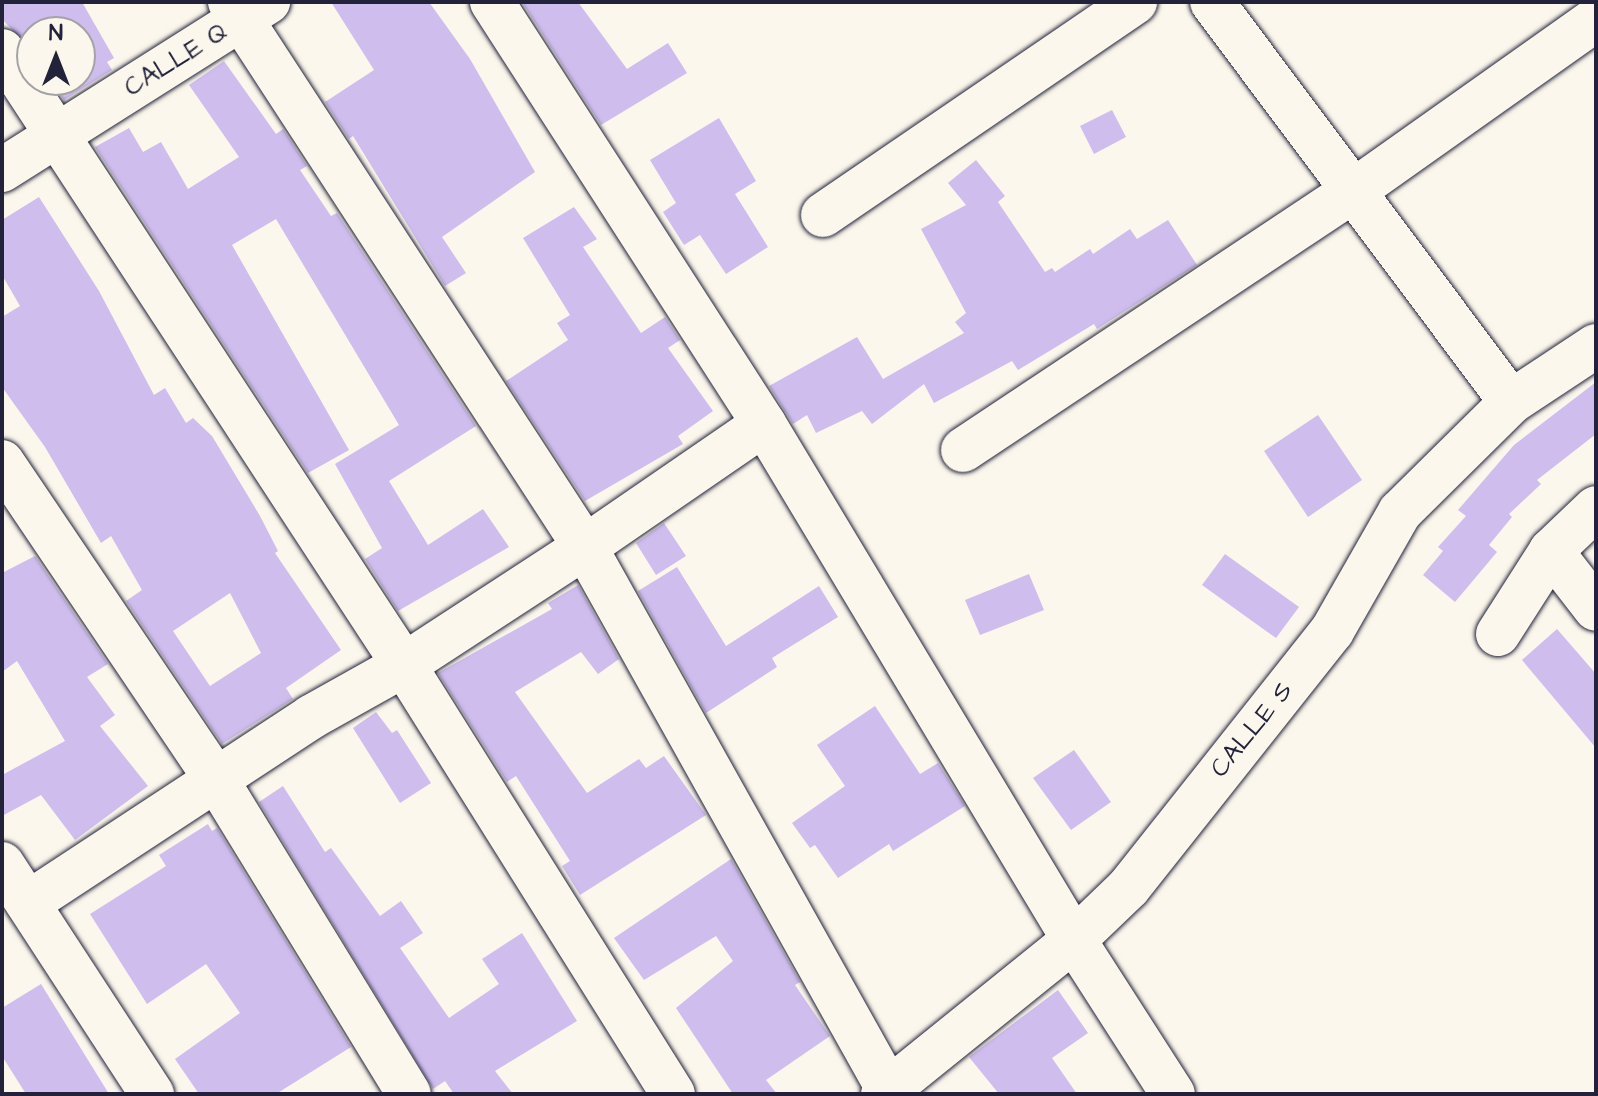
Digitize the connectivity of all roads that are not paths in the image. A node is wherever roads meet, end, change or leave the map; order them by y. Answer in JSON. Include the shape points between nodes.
{"nodes":[{"id":1,"x":492,"y":2,"type":"edge"},
{"id":2,"x":1135,"y":2,"type":"edge"},
{"id":3,"x":1212,"y":2,"type":"edge"},
{"id":4,"x":247,"y":8,"type":"edge"},
{"id":5,"x":1596,"y":19,"type":"edge"},
{"id":6,"x":2,"y":51,"type":"edge"},
{"id":7,"x":56,"y":135,"type":"junction"},
{"id":8,"x":2,"y":170,"type":"edge"},
{"id":9,"x":1352,"y":192,"type":"junction"},
{"id":10,"x":823,"y":215,"type":"dead end"},
{"id":11,"x":1596,"y":346,"type":"edge"},
{"id":12,"x":1511,"y":402,"type":"junction"},
{"id":13,"x":764,"y":424,"type":"junction"},
{"id":14,"x":963,"y":450,"type":"dead end"},
{"id":15,"x":2,"y":462,"type":"edge"},
{"id":16,"x":1596,"y":508,"type":"edge"},
{"id":17,"x":585,"y":547,"type":"junction"},
{"id":18,"x":1551,"y":551,"type":"junction"},
{"id":19,"x":1596,"y":609,"type":"edge"},
{"id":20,"x":1498,"y":634,"type":"dead end"},
{"id":21,"x":404,"y":665,"type":"junction"},
{"id":22,"x":216,"y":779,"type":"junction"},
{"id":23,"x":2,"y":864,"type":"edge"},
{"id":24,"x":28,"y":903,"type":"junction"},
{"id":25,"x":1074,"y":940,"type":"junction"},
{"id":26,"x":887,"y":1093,"type":"edge"},
{"id":27,"x":152,"y":1094,"type":"edge"},
{"id":28,"x":409,"y":1094,"type":"edge"},
{"id":29,"x":673,"y":1094,"type":"edge"},
{"id":30,"x":1173,"y":1094,"type":"edge"}],
"edges":[{"from":1,"to":13,"type":"street"},
{"from":2,"to":10,"type":"street"},
{"from":3,"to":9,"type":"street"},
{"from":4,"to":7,"type":"street","name":"CALLE Q"},
{"from":4,"to":17,"type":"street"},
{"from":5,"to":9,"type":"street"},
{"from":6,"to":7,"type":"street"},
{"from":7,"to":8,"type":"street","name":"CALLE Q"},
{"from":7,"to":21,"type":"street"},
{"from":9,"to":12,"type":"street"},
{"from":9,"to":14,"type":"street"},
{"from":11,"to":12,"type":"street","name":"CALLE S"},
{"from":12,"to":25,"type":"street","name":"CALLE S","via":[[1400,512],[1332,631],[1129,887]]},
{"from":13,"to":17,"type":"street"},
{"from":13,"to":25,"type":"street"},
{"from":15,"to":22,"type":"street"},
{"from":16,"to":18,"type":"street"},
{"from":17,"to":21,"type":"street"},
{"from":17,"to":26,"type":"street"},
{"from":18,"to":19,"type":"street"},
{"from":18,"to":20,"type":"street"},
{"from":21,"to":22,"type":"street"},
{"from":21,"to":29,"type":"street"},
{"from":22,"to":24,"type":"street"},
{"from":22,"to":28,"type":"street"},
{"from":23,"to":24,"type":"street"},
{"from":24,"to":27,"type":"street"},
{"from":25,"to":26,"type":"street","name":"CALLE S"},
{"from":25,"to":30,"type":"street"}]}
